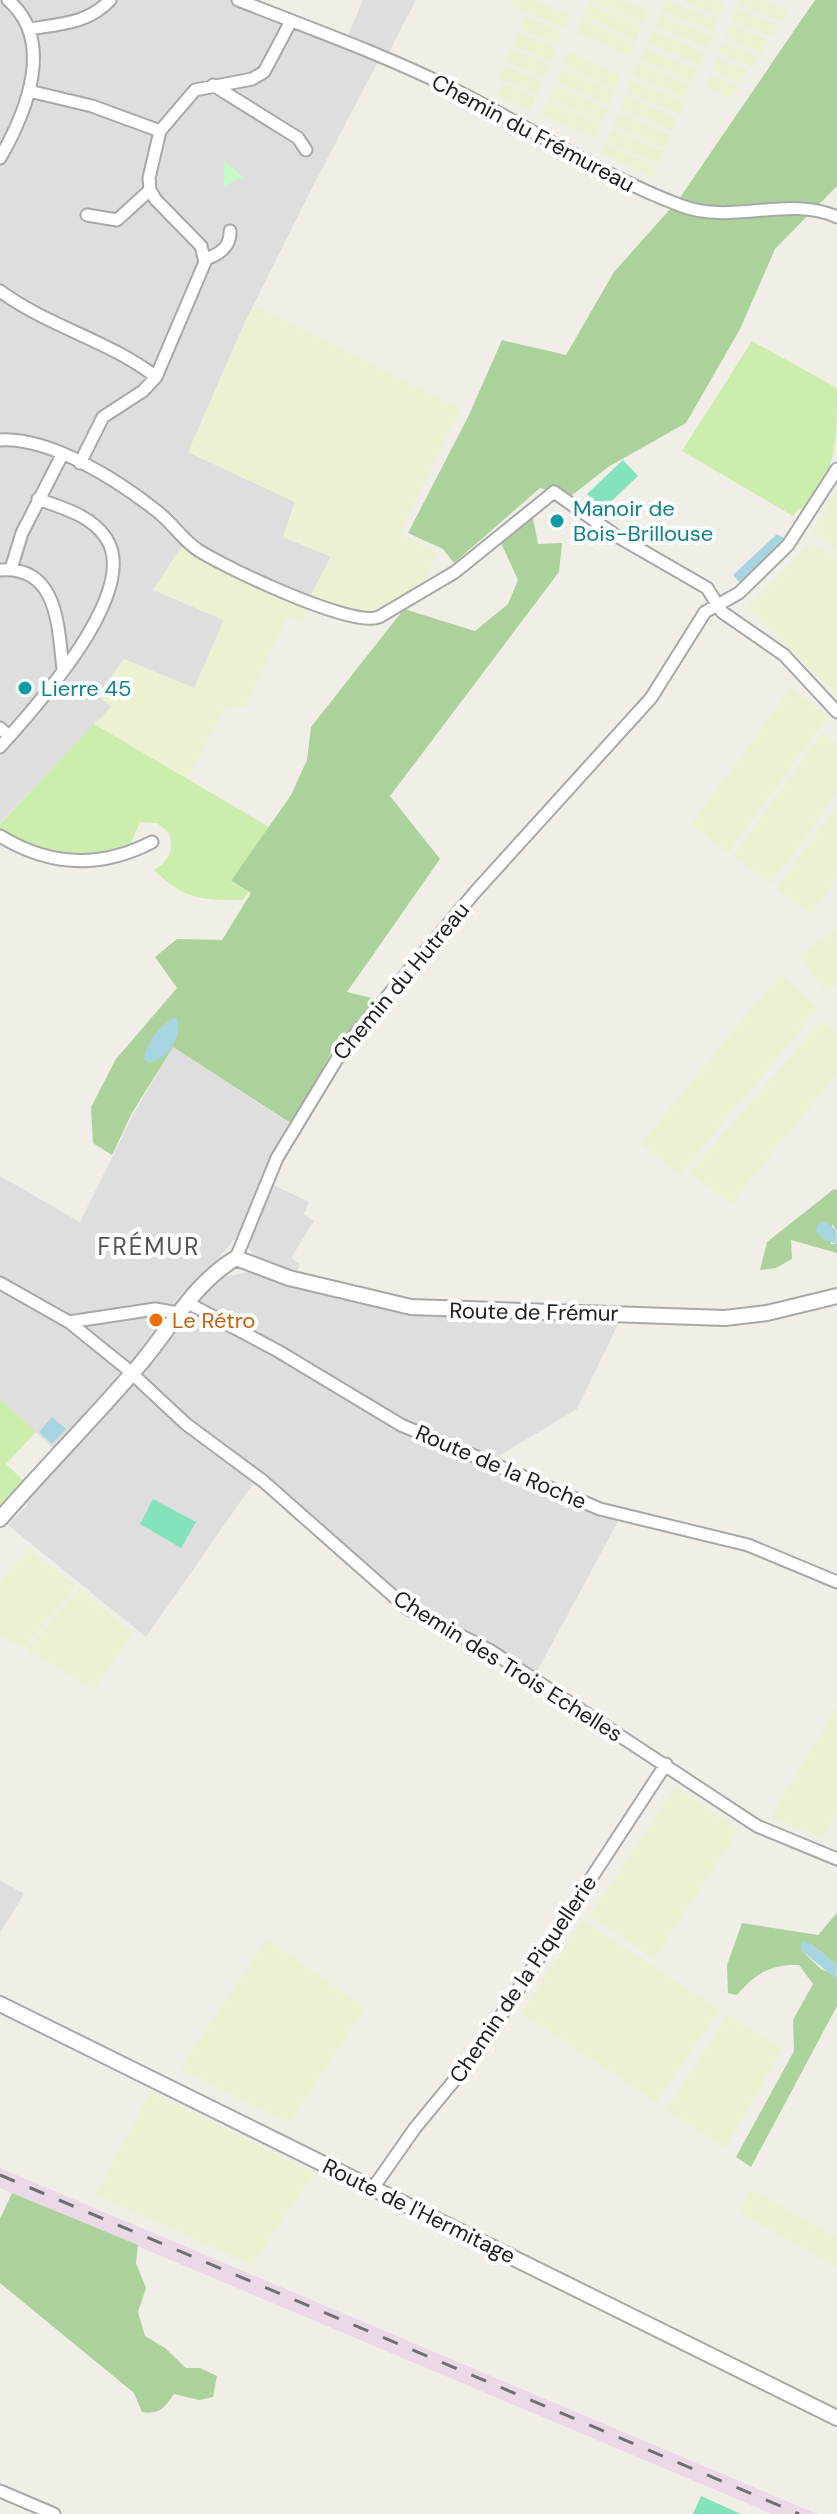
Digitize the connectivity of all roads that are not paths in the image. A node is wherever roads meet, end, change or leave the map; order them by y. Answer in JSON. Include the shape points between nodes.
{"nodes":[{"id":1,"x":8,"y":0,"type":"edge"},
{"id":2,"x":110,"y":0,"type":"edge"},
{"id":3,"x":238,"y":0,"type":"edge"},
{"id":4,"x":291,"y":21,"type":"junction"},
{"id":5,"x":29,"y":29,"type":"junction"},
{"id":6,"x":213,"y":85,"type":"junction"},
{"id":7,"x":29,"y":91,"type":"junction"},
{"id":8,"x":160,"y":131,"type":"junction"},
{"id":9,"x":306,"y":150,"type":"dead end"},
{"id":10,"x":0,"y":158,"type":"edge"},
{"id":11,"x":150,"y":190,"type":"junction"},
{"id":12,"x":87,"y":215,"type":"dead end"},
{"id":13,"x":837,"y":217,"type":"edge"},
{"id":14,"x":230,"y":231,"type":"dead end"},
{"id":15,"x":205,"y":259,"type":"junction"},
{"id":16,"x":0,"y":291,"type":"edge"},
{"id":17,"x":156,"y":377,"type":"junction"},
{"id":18,"x":0,"y":440,"type":"edge"},
{"id":19,"x":62,"y":455,"type":"junction"},
{"id":20,"x":80,"y":463,"type":"junction"},
{"id":21,"x":837,"y":469,"type":"edge"},
{"id":22,"x":38,"y":499,"type":"junction"},
{"id":23,"x":5,"y":570,"type":"edge"},
{"id":24,"x":718,"y":603,"type":"junction"},
{"id":25,"x":63,"y":669,"type":"junction"},
{"id":26,"x":837,"y":712,"type":"edge"},
{"id":27,"x":5,"y":732,"type":"edge"},
{"id":28,"x":0,"y":747,"type":"edge"},
{"id":29,"x":0,"y":836,"type":"edge"},
{"id":30,"x":152,"y":842,"type":"dead end"},
{"id":31,"x":236,"y":1258,"type":"junction"},
{"id":32,"x":0,"y":1283,"type":"edge"},
{"id":33,"x":837,"y":1296,"type":"edge"},
{"id":34,"x":182,"y":1308,"type":"junction"},
{"id":35,"x":69,"y":1322,"type":"junction"},
{"id":36,"x":131,"y":1374,"type":"junction"},
{"id":37,"x":0,"y":1519,"type":"edge"},
{"id":38,"x":837,"y":1582,"type":"edge"},
{"id":39,"x":666,"y":1764,"type":"junction"},
{"id":40,"x":837,"y":1859,"type":"edge"},
{"id":41,"x":0,"y":2004,"type":"edge"},
{"id":42,"x":373,"y":2188,"type":"junction"},
{"id":43,"x":837,"y":2418,"type":"edge"},
{"id":44,"x":0,"y":2491,"type":"edge"},
{"id":45,"x":54,"y":2514,"type":"edge"}],
"edges":[{"from":1,"to":5,"type":"street"},
{"from":2,"to":5,"type":"street","via":[[82,20]]},
{"from":3,"to":4,"type":"street","name":"Chemin du Frémureau"},
{"from":4,"to":6,"type":"street","via":[[264,72]]},
{"from":4,"to":13,"type":"street","name":"Chemin du Frémureau","via":[[426,76],[622,182],[687,208],[708,213],[806,208]]},
{"from":5,"to":7,"type":"street","via":[[34,63]]},
{"from":6,"to":8,"type":"street","via":[[186,97]]},
{"from":6,"to":9,"type":"street","via":[[298,138]]},
{"from":7,"to":8,"type":"street","via":[[92,106]]},
{"from":7,"to":10,"type":"street"},
{"from":8,"to":11,"type":"street"},
{"from":11,"to":12,"type":"street","via":[[117,220]]},
{"from":11,"to":15,"type":"street","via":[[201,246]]},
{"from":14,"to":15,"type":"street","via":[[227,245]]},
{"from":15,"to":17,"type":"street"},
{"from":16,"to":17,"type":"street","via":[[102,342]]},
{"from":17,"to":20,"type":"street","via":[[103,417]]},
{"from":18,"to":19,"type":"street","via":[[29,441]]},
{"from":19,"to":20,"type":"street"},
{"from":19,"to":22,"type":"street"},
{"from":20,"to":24,"type":"street","via":[[160,513],[210,557],[344,615],[372,620],[455,572],[550,492],[707,588]]},
{"from":21,"to":24,"type":"street","name":"Chemin du Hutreau","via":[[776,559],[739,593]]},
{"from":22,"to":23,"type":"street"},
{"from":22,"to":25,"type":"street","via":[[87,520],[105,536],[114,557],[105,603]]},
{"from":23,"to":25,"type":"street","via":[[41,584],[49,594],[61,630]]},
{"from":24,"to":26,"type":"street","via":[[722,612],[784,655]]},
{"from":24,"to":31,"type":"street","name":"Chemin du Hutreau","via":[[701,616],[642,710],[479,887],[338,1056],[277,1158]]},
{"from":25,"to":27,"type":"street"},
{"from":27,"to":28,"type":"street"},
{"from":29,"to":30,"type":"street","via":[[30,854],[67,862],[121,856]]},
{"from":31,"to":33,"type":"street","name":"Route de Frémur","via":[[289,1278],[441,1310],[725,1318]]},
{"from":31,"to":34,"type":"street","name":"Chemin du Hutreau","via":[[217,1270]]},
{"from":32,"to":35,"type":"street","name":"Chemin des Trois Echelles"},
{"from":34,"to":35,"type":"street"},
{"from":34,"to":36,"type":"street","name":"Chemin du Hutreau"},
{"from":34,"to":38,"type":"street","name":"Route de la Roche","via":[[278,1351],[401,1425],[572,1499],[748,1545]]},
{"from":35,"to":36,"type":"street","name":"Chemin des Trois Echelles"},
{"from":36,"to":37,"type":"street","name":"Chemin du Hutreau"},
{"from":36,"to":39,"type":"street","name":"Chemin des Trois Echelles","via":[[408,1609],[491,1651]]},
{"from":39,"to":40,"type":"street","name":"Chemin des Trois Echelles","via":[[757,1826]]},
{"from":39,"to":42,"type":"street","name":"Chemin de la Piquellerie","via":[[476,2054]]},
{"from":41,"to":42,"type":"street","name":"Route de l'Hermitage"},
{"from":42,"to":43,"type":"street","name":"Route de l'Hermitage"},
{"from":44,"to":45,"type":"street"}]}
